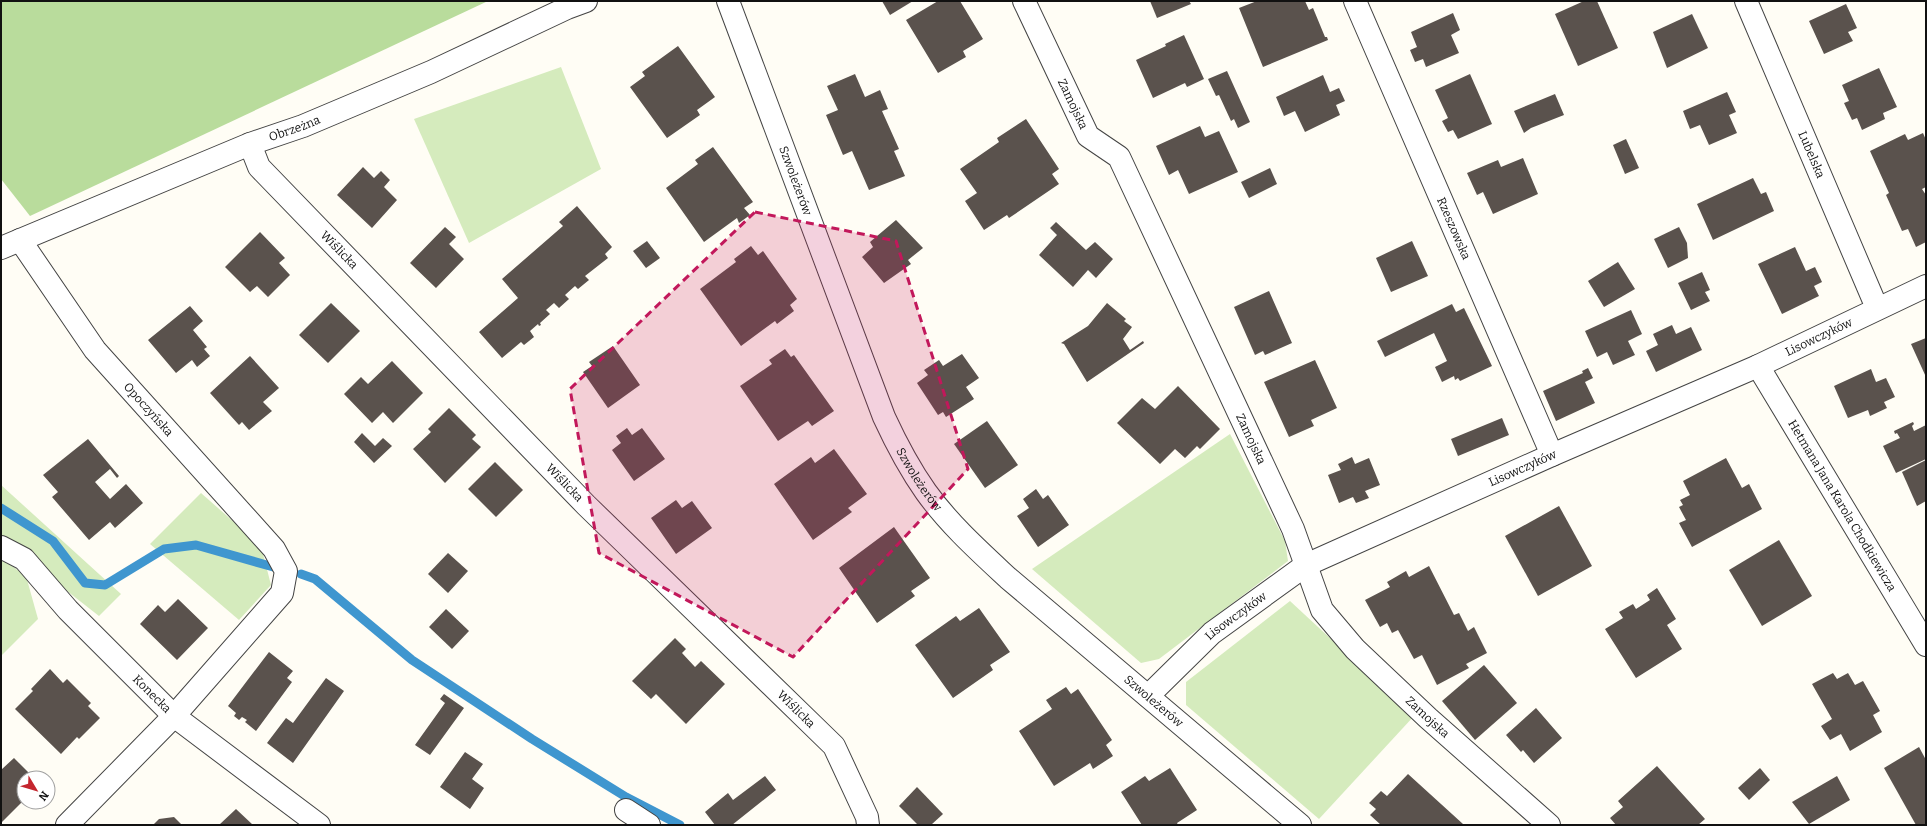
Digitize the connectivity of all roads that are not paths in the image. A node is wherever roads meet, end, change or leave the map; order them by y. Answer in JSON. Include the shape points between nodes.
{"nodes":[{"id":1,"x":586,"y":1,"type":"edge"},
{"id":2,"x":728,"y":1,"type":"edge"},
{"id":3,"x":1024,"y":1,"type":"edge"},
{"id":4,"x":1355,"y":1,"type":"edge"},
{"id":5,"x":1746,"y":1,"type":"edge"},
{"id":6,"x":250,"y":144,"type":"junction"},
{"id":7,"x":11,"y":244,"type":"edge"},
{"id":8,"x":1926,"y":286,"type":"edge"},
{"id":9,"x":1877,"y":308,"type":"junction"},
{"id":10,"x":1758,"y":366,"type":"junction"},
{"id":11,"x":1552,"y":455,"type":"junction"},
{"id":12,"x":1,"y":547,"type":"edge"},
{"id":13,"x":1306,"y":565,"type":"junction"},
{"id":14,"x":1926,"y":645,"type":"edge"},
{"id":15,"x":1148,"y":696,"type":"junction"},
{"id":16,"x":174,"y":716,"type":"junction"},
{"id":17,"x":626,"y":810,"type":"dead end"},
{"id":18,"x":67,"y":825,"type":"edge"},
{"id":19,"x":319,"y":825,"type":"edge"},
{"id":20,"x":649,"y":825,"type":"edge"},
{"id":21,"x":868,"y":825,"type":"edge"},
{"id":22,"x":1300,"y":825,"type":"edge"},
{"id":23,"x":1549,"y":825,"type":"edge"}],
"edges":[{"from":1,"to":6,"type":"street","name":"Obrzeżna","via":[[410,81],[303,126]]},
{"from":2,"to":15,"type":"street","name":"Szwoleżerów","via":[[884,417],[901,452],[926,492],[969,542],[1076,637]]},
{"from":3,"to":13,"type":"street","name":"Zamojska","via":[[1088,136],[1119,157],[1293,529]]},
{"from":4,"to":11,"type":"street","name":"Rzeszowska"},
{"from":5,"to":9,"type":"street","name":"Lubelska"},
{"from":6,"to":7,"type":"street","name":"Obrzeżna"},
{"from":6,"to":21,"type":"street","name":"Wiślicka","via":[[259,167],[586,505],[834,746],[867,817]]},
{"from":7,"to":16,"type":"street","name":"Opoczyńska","via":[[95,350],[274,549],[286,571],[282,593]]},
{"from":8,"to":9,"type":"street","name":"Lisowczyków"},
{"from":9,"to":10,"type":"street","name":"Lisowczyków"},
{"from":10,"to":11,"type":"street","name":"Lisowczyków"},
{"from":10,"to":14,"type":"street","name":"Hetmana Jana Karola Chodkiewicza"},
{"from":11,"to":13,"type":"street","name":"Lisowczyków"},
{"from":12,"to":16,"type":"street","name":"Konecka","via":[[24,559],[68,610]]},
{"from":13,"to":15,"type":"street","name":"Lisowczyków","via":[[1212,633]]},
{"from":13,"to":23,"type":"street","name":"Zamojska","via":[[1322,610],[1355,649],[1428,718]]},
{"from":15,"to":22,"type":"street","name":"Szwoleżerów"},
{"from":16,"to":18,"type":"street"},
{"from":16,"to":19,"type":"street","name":"Konecka"},
{"from":17,"to":20,"type":"street"}]}
